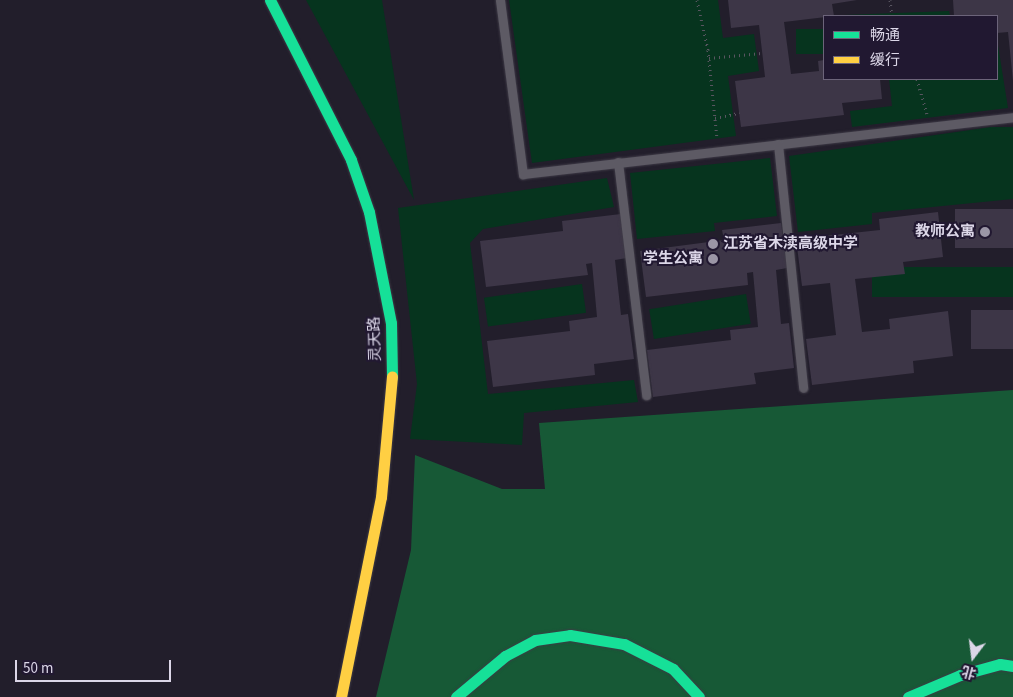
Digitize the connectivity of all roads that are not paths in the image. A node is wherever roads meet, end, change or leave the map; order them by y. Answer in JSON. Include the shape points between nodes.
{"nodes":[{"id":1,"x":270,"y":0,"type":"edge"},
{"id":2,"x":500,"y":0,"type":"edge"},
{"id":3,"x":1013,"y":117,"type":"edge"},
{"id":4,"x":778,"y":144,"type":"junction"},
{"id":5,"x":618,"y":162,"type":"junction"},
{"id":6,"x":804,"y":388,"type":"dead end"},
{"id":7,"x":646,"y":395,"type":"dead end"},
{"id":8,"x":1013,"y":666,"type":"edge"},
{"id":9,"x":342,"y":697,"type":"edge"},
{"id":10,"x":456,"y":697,"type":"edge"},
{"id":11,"x":699,"y":697,"type":"edge"},
{"id":12,"x":908,"y":697,"type":"edge"}],
"edges":[{"from":1,"to":9,"type":"street","name":"灵天路","via":[[352,160],[369,212],[392,323],[392,409],[381,497]]},
{"from":2,"to":5,"type":"lane","via":[[523,174]]},
{"from":3,"to":4,"type":"lane"},
{"from":4,"to":5,"type":"lane"},
{"from":4,"to":6,"type":"lane"},
{"from":5,"to":7,"type":"lane"},
{"from":8,"to":12,"type":"street","via":[[1000,664],[960,675]]},
{"from":10,"to":11,"type":"street","via":[[505,656],[535,640],[570,635],[624,644],[673,669]]}]}
